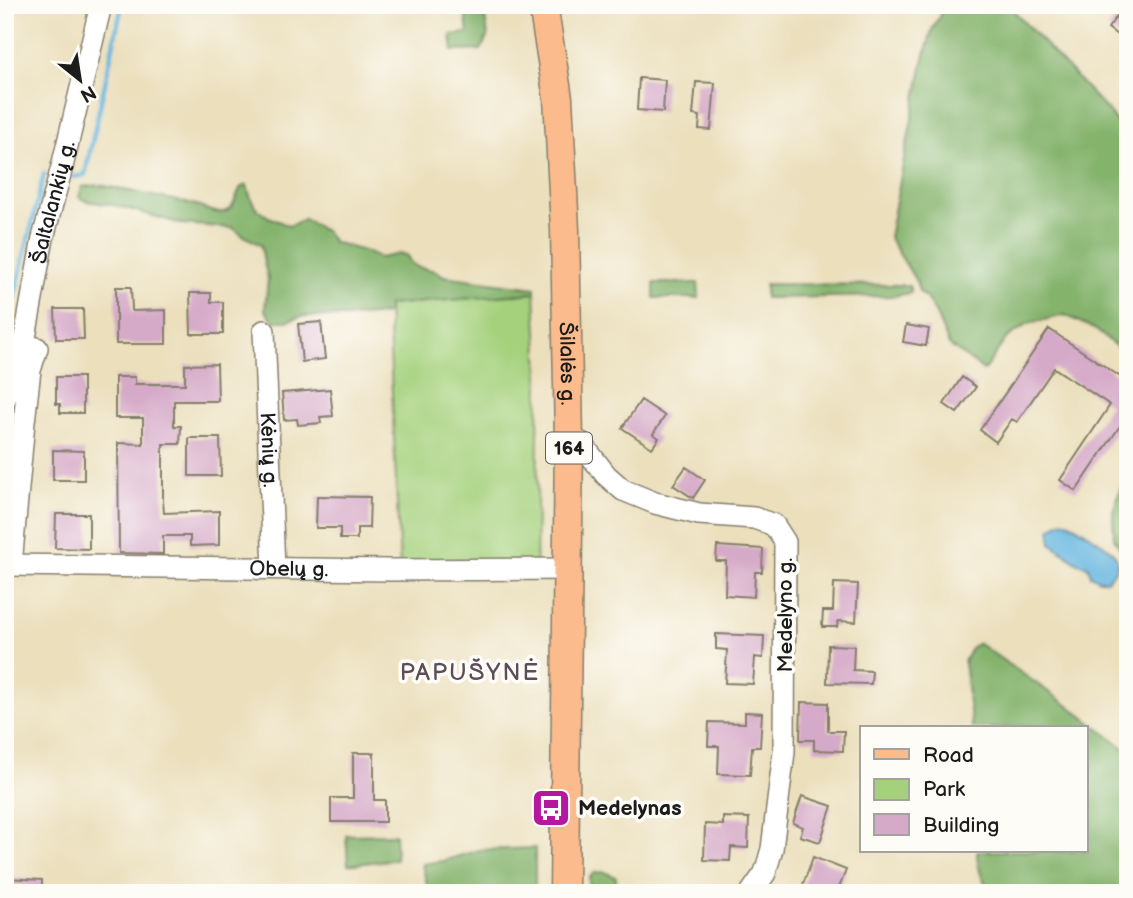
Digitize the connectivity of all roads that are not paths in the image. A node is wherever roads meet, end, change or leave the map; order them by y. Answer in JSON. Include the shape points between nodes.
{"nodes":[{"id":1,"x":100,"y":5,"type":"edge"},
{"id":2,"x":542,"y":5,"type":"edge"},
{"id":3,"x":264,"y":331,"type":"dead end"},
{"id":4,"x":24,"y":343,"type":"junction"},
{"id":5,"x":5,"y":399,"type":"edge"},
{"id":6,"x":569,"y":439,"type":"junction"},
{"id":7,"x":8,"y":565,"type":"edge"},
{"id":8,"x":274,"y":568,"type":"junction"},
{"id":9,"x":568,"y":569,"type":"junction"},
{"id":10,"x":564,"y":893,"type":"edge"},
{"id":11,"x":751,"y":893,"type":"edge"}],
"edges":[{"from":1,"to":4,"type":"street","name":"Šaltalankių g.","via":[[43,238]]},
{"from":2,"to":6,"type":"main road","name":"Šilalės g.","number":"164","via":[[558,98]]},
{"from":3,"to":8,"type":"street","name":"Kėnių g."},
{"from":4,"to":5,"type":"street","name":"Šaltalankių g."},
{"from":4,"to":7,"type":"street","name":"Obelų g.","via":[[37,348],[30,370]]},
{"from":6,"to":9,"type":"main road","name":"Šilalės g.","number":"164"},
{"from":6,"to":11,"type":"street","name":"Medelyno g.","via":[[581,443],[623,490],[699,514],[754,518],[774,525],[785,542],[784,752],[772,849],[765,873]]},
{"from":7,"to":8,"type":"street","name":"Obelų g."},
{"from":8,"to":9,"type":"street","name":"Obelų g."},
{"from":9,"to":10,"type":"main road","name":"Šilalės g.","number":"164"}]}
